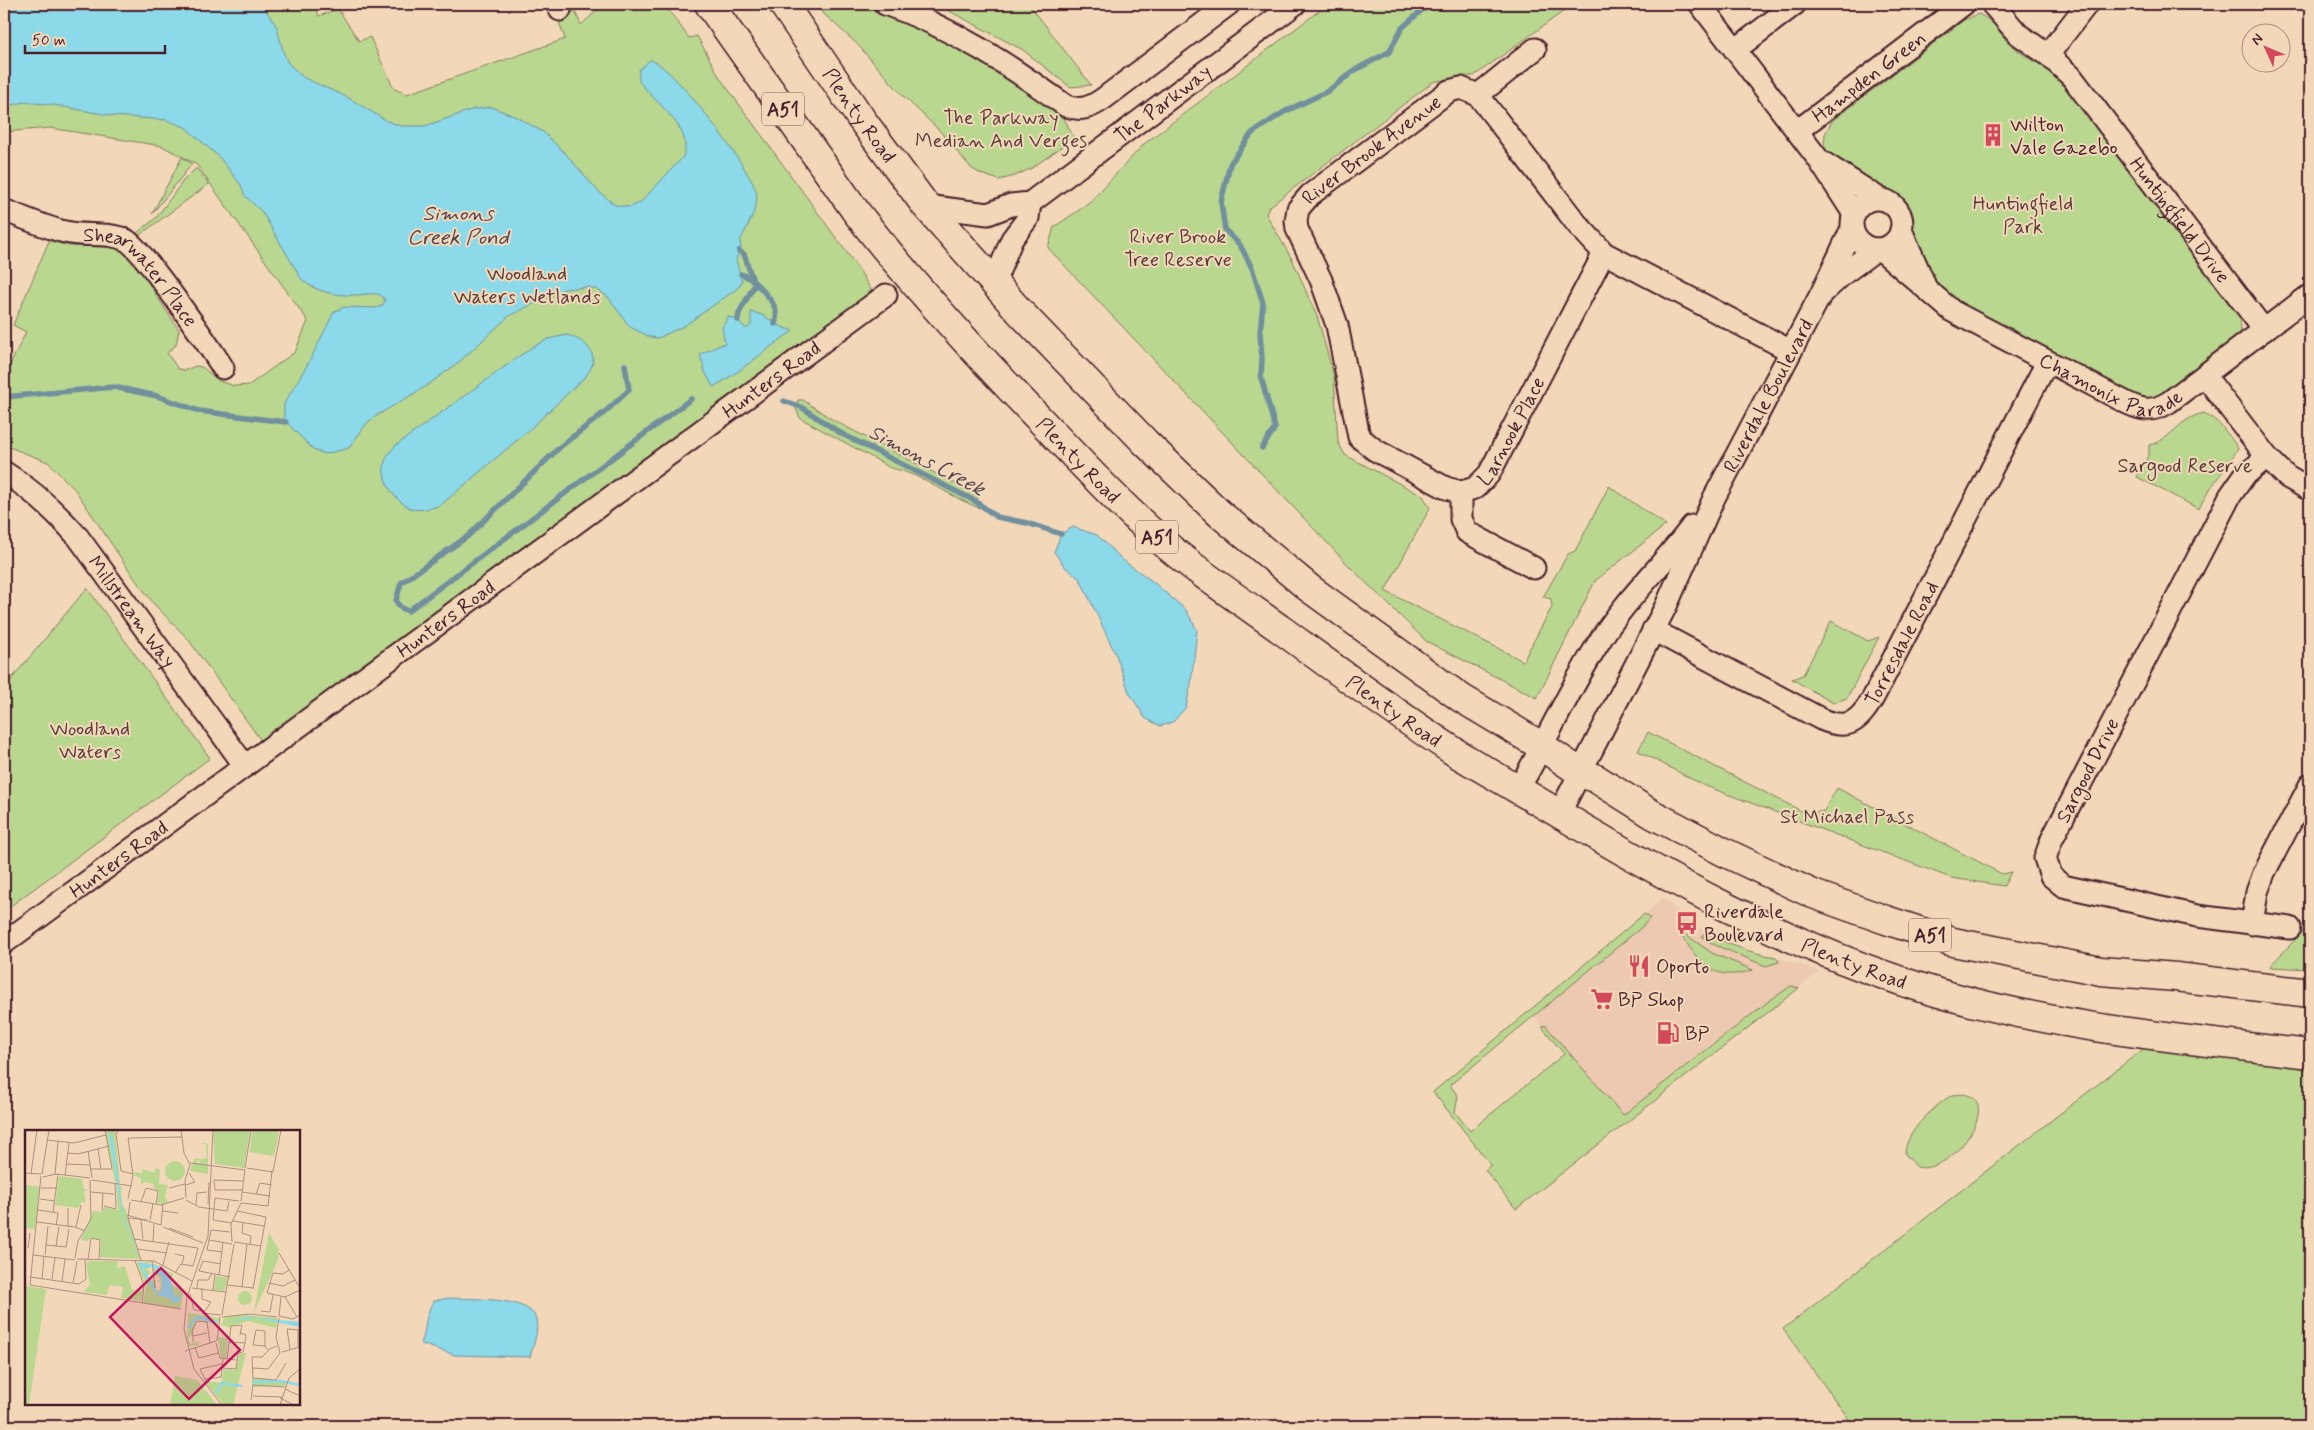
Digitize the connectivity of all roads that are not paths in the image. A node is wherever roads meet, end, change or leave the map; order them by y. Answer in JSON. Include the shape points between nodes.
{"nodes":[{"id":1,"x":709,"y":4,"type":"edge"},
{"id":2,"x":783,"y":4,"type":"edge"},
{"id":3,"x":885,"y":4,"type":"edge"},
{"id":4,"x":1229,"y":4,"type":"edge"},
{"id":5,"x":1295,"y":4,"type":"edge"},
{"id":6,"x":1700,"y":4,"type":"edge"},
{"id":7,"x":1795,"y":4,"type":"edge"},
{"id":8,"x":1964,"y":4,"type":"edge"},
{"id":9,"x":1992,"y":4,"type":"edge"},
{"id":10,"x":2087,"y":4,"type":"edge"},
{"id":11,"x":1535,"y":49,"type":"dead end"},
{"id":12,"x":1735,"y":50,"type":"junction"},
{"id":13,"x":2048,"y":55,"type":"junction"},
{"id":14,"x":1478,"y":95,"type":"junction"},
{"id":15,"x":1797,"y":131,"type":"junction"},
{"id":16,"x":1819,"y":160,"type":"junction"},
{"id":17,"x":1880,"y":199,"type":"junction"},
{"id":18,"x":1030,"y":203,"type":"junction"},
{"id":19,"x":926,"y":206,"type":"junction"},
{"id":20,"x":4,"y":210,"type":"edge"},
{"id":21,"x":1853,"y":221,"type":"junction"},
{"id":22,"x":1901,"y":230,"type":"junction"},
{"id":23,"x":1879,"y":250,"type":"junction"},
{"id":24,"x":1604,"y":253,"type":"junction"},
{"id":25,"x":994,"y":283,"type":"junction"},
{"id":26,"x":1927,"y":290,"type":"junction"},
{"id":27,"x":1821,"y":294,"type":"junction"},
{"id":28,"x":886,"y":295,"type":"dead end"},
{"id":29,"x":2310,"y":295,"type":"edge"},
{"id":30,"x":2264,"y":330,"type":"junction"},
{"id":31,"x":1791,"y":351,"type":"junction"},
{"id":32,"x":2047,"y":362,"type":"junction"},
{"id":33,"x":223,"y":368,"type":"dead end"},
{"id":34,"x":2205,"y":376,"type":"junction"},
{"id":35,"x":2267,"y":457,"type":"junction"},
{"id":36,"x":4,"y":472,"type":"edge"},
{"id":37,"x":2310,"y":490,"type":"edge"},
{"id":38,"x":1461,"y":492,"type":"junction"},
{"id":39,"x":1714,"y":498,"type":"junction"},
{"id":40,"x":1534,"y":568,"type":"dead end"},
{"id":41,"x":1653,"y":630,"type":"junction"},
{"id":42,"x":1543,"y":747,"type":"junction"},
{"id":43,"x":245,"y":766,"type":"junction"},
{"id":44,"x":1581,"y":773,"type":"junction"},
{"id":45,"x":2310,"y":785,"type":"edge"},
{"id":46,"x":1518,"y":790,"type":"junction"},
{"id":47,"x":1559,"y":814,"type":"junction"},
{"id":48,"x":2252,"y":924,"type":"junction"},
{"id":49,"x":2290,"y":928,"type":"dead end"},
{"id":50,"x":4,"y":943,"type":"edge"},
{"id":51,"x":2310,"y":993,"type":"edge"},
{"id":52,"x":2310,"y":1054,"type":"edge"}],
"edges":[{"from":1,"to":46,"type":"highway","name":"Plenty Road","number":"A51","via":[[883,247],[972,350],[1108,491],[1159,538],[1221,587],[1416,726]]},
{"from":2,"to":19,"type":"highway","name":"Plenty Road","number":"A51","via":[[862,120]]},
{"from":3,"to":4,"type":"street","via":[[929,21],[978,46],[1075,109],[1093,106],[1103,100]]},
{"from":5,"to":18,"type":"street","name":"The Parkway"},
{"from":6,"to":12,"type":"street"},
{"from":7,"to":12,"type":"street"},
{"from":8,"to":15,"type":"street","name":"Hampden Green"},
{"from":9,"to":13,"type":"street","name":"Huntingfield Drive","via":[[2018,34]]},
{"from":10,"to":13,"type":"street"},
{"from":11,"to":14,"type":"street"},
{"from":12,"to":15,"type":"street"},
{"from":13,"to":30,"type":"street","name":"Huntingfield Drive","via":[[2071,76]]},
{"from":14,"to":24,"type":"street","via":[[1577,224]]},
{"from":14,"to":38,"type":"street","name":"River Brook Avenue","via":[[1461,88],[1442,95],[1310,195],[1298,209],[1296,221],[1337,325],[1359,437],[1374,450],[1446,488]]},
{"from":15,"to":16,"type":"street"},
{"from":16,"to":17,"type":"street"},
{"from":16,"to":21,"type":"street"},
{"from":17,"to":21,"type":"street","via":[[1864,202]]},
{"from":17,"to":22,"type":"street","via":[[1895,206],[1902,222]]},
{"from":18,"to":19,"type":"street","name":"The Parkway","via":[[1011,205],[988,214]]},
{"from":18,"to":25,"type":"street","via":[[1028,218],[1012,240]]},
{"from":19,"to":25,"type":"highway","name":"Plenty Road","number":"A51"},
{"from":20,"to":33,"type":"street","name":"Shearwater Place","via":[[67,233],[113,235],[132,244]]},
{"from":21,"to":23,"type":"street","via":[[1854,235],[1863,246]]},
{"from":21,"to":27,"type":"street","name":"Riverdale Boulevard"},
{"from":22,"to":23,"type":"street","via":[[1895,242]]},
{"from":22,"to":26,"type":"street","name":"Chamonix Parade"},
{"from":23,"to":26,"type":"street","name":"Chamonix Parade"},
{"from":23,"to":27,"type":"street","name":"Riverdale Boulevard","via":[[1843,274]]},
{"from":24,"to":31,"type":"street"},
{"from":24,"to":38,"type":"street","name":"Larnook Place","via":[[1489,474],[1475,488]]},
{"from":25,"to":42,"type":"highway","name":"Plenty Road","number":"A51","via":[[1146,443],[1220,514],[1309,588],[1418,668]]},
{"from":26,"to":32,"type":"street","name":"Chamonix Parade","via":[[1952,311]]},
{"from":27,"to":31,"type":"street","name":"Riverdale Boulevard"},
{"from":28,"to":43,"type":"street","name":"Hunters Road"},
{"from":29,"to":30,"type":"street","name":"Chamonix Parade"},
{"from":30,"to":34,"type":"street","name":"Chamonix Parade"},
{"from":31,"to":39,"type":"street","name":"Riverdale Boulevard"},
{"from":32,"to":34,"type":"street","name":"Chamonix Parade","via":[[2127,404],[2147,411],[2160,408]]},
{"from":32,"to":41,"type":"street","name":"Torresdale Road","via":[[1878,690],[1856,721],[1839,725],[1821,719]]},
{"from":34,"to":35,"type":"street"},
{"from":35,"to":37,"type":"street","via":[[2287,477]]},
{"from":35,"to":48,"type":"street","name":"Sargood Drive","via":[[2244,476],[2230,496],[2044,858],[2051,876],[2064,886],[2197,916]]},
{"from":36,"to":43,"type":"street","name":"Millstream Way","via":[[39,496],[78,537]]},
{"from":38,"to":40,"type":"street","name":"Larnook Place","via":[[1461,519],[1467,532]]},
{"from":39,"to":41,"type":"street","name":"Riverdale Boulevard"},
{"from":39,"to":42,"type":"street","name":"Riverdale Boulevard","via":[[1636,591],[1599,642]]},
{"from":41,"to":44,"type":"street","name":"Riverdale Boulevard"},
{"from":42,"to":44,"type":"highway","name":"Plenty Road","number":"A51"},
{"from":42,"to":46,"type":"street","name":"Riverdale Boulevard"},
{"from":43,"to":50,"type":"street","name":"Hunters Road"},
{"from":44,"to":47,"type":"street","name":"Riverdale Boulevard"},
{"from":44,"to":51,"type":"highway","name":"Plenty Road","number":"A51","via":[[1726,853],[1813,894],[1953,942],[2101,971]]},
{"from":45,"to":48,"type":"street","via":[[2264,872]]},
{"from":46,"to":47,"type":"highway","name":"Plenty Road","number":"A51"},
{"from":47,"to":52,"type":"highway","name":"Plenty Road","number":"A51","via":[[1659,872],[1775,932],[1904,982],[2042,1018]]},
{"from":48,"to":49,"type":"street","name":"Sargood Drive"}]}
